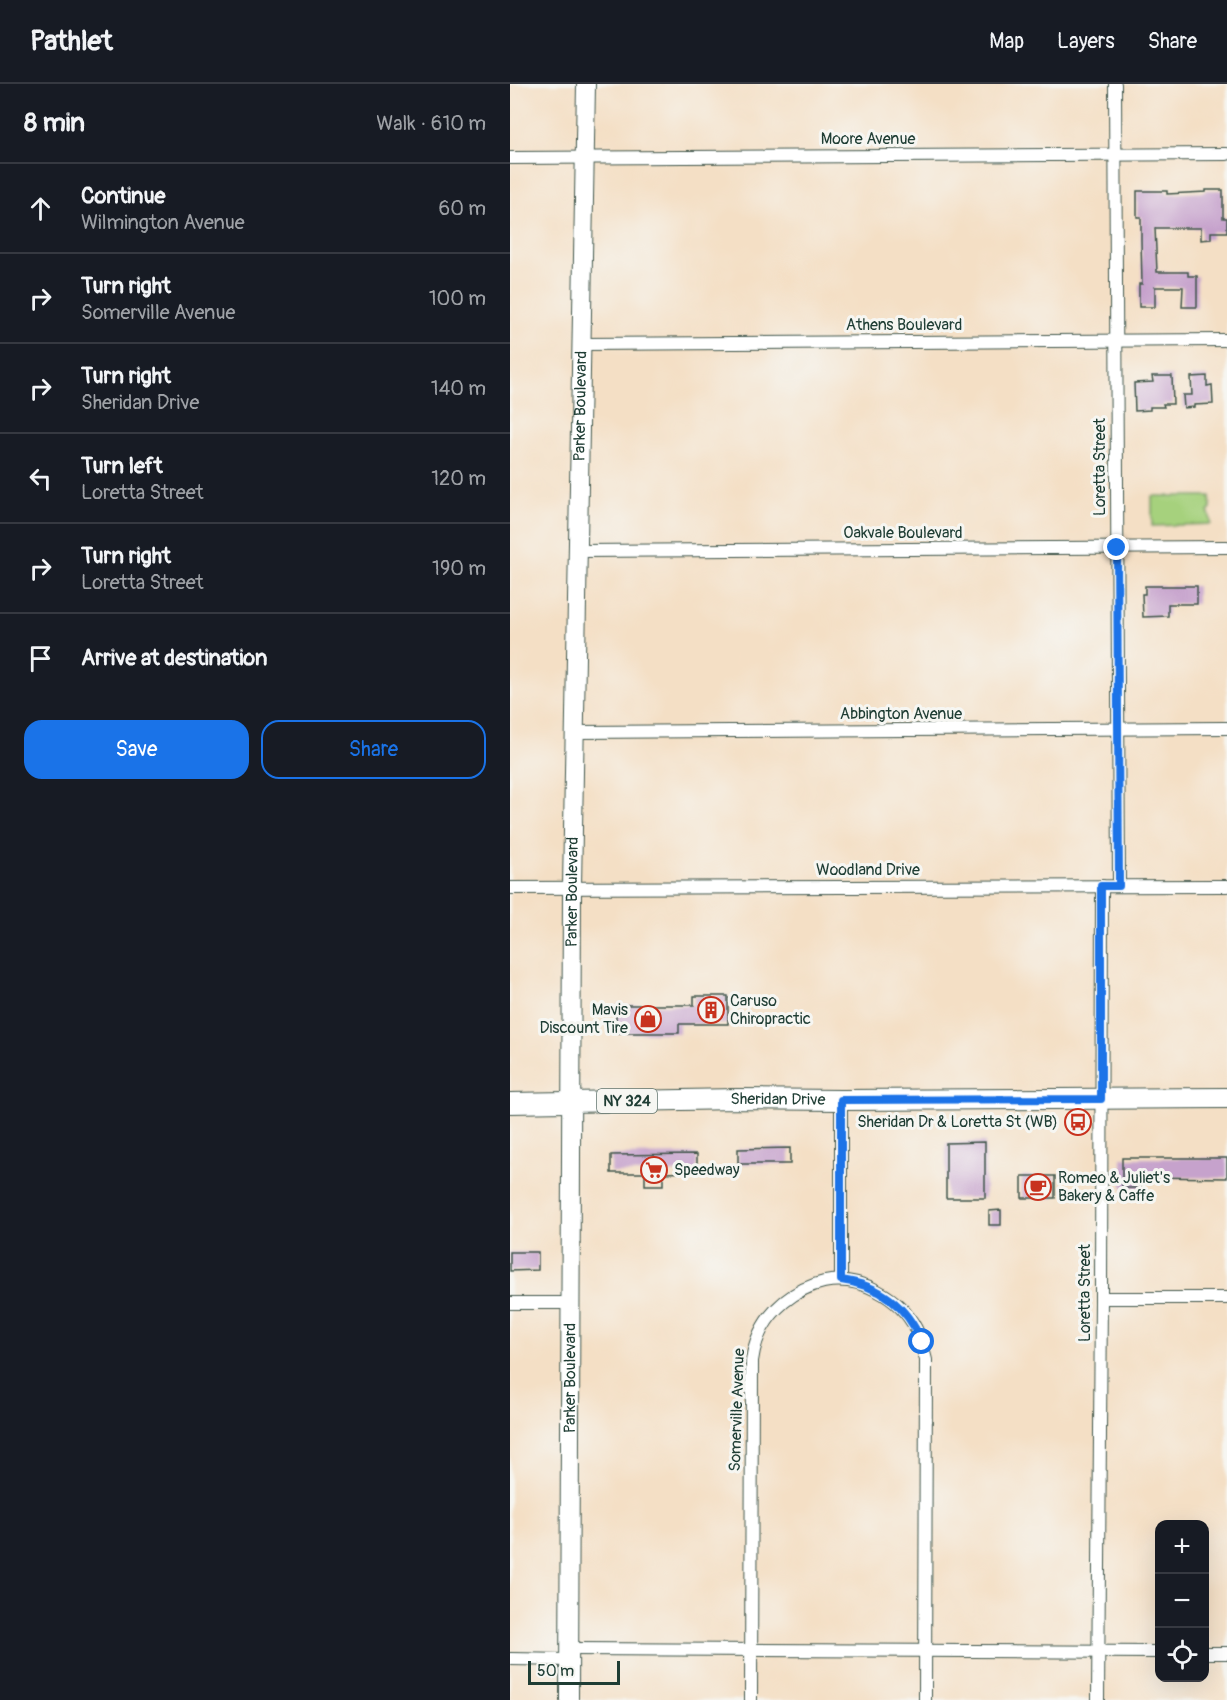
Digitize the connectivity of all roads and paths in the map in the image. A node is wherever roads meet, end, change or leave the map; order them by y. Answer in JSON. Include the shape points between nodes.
{"nodes":[{"id":1,"x":586,"y":84,"type":"edge"},
{"id":2,"x":1115,"y":84,"type":"edge"},
{"id":3,"x":1115,"y":154,"type":"junction"},
{"id":4,"x":1227,"y":154,"type":"edge"},
{"id":5,"x":585,"y":157,"type":"junction"},
{"id":6,"x":510,"y":158,"type":"edge"},
{"id":7,"x":1227,"y":340,"type":"edge"},
{"id":8,"x":1115,"y":341,"type":"junction"},
{"id":9,"x":582,"y":344,"type":"junction"},
{"id":10,"x":1227,"y":547,"type":"edge"},
{"id":11,"x":1117,"y":548,"type":"junction"},
{"id":12,"x":578,"y":551,"type":"junction"},
{"id":13,"x":1227,"y":728,"type":"edge"},
{"id":14,"x":1118,"y":729,"type":"junction"},
{"id":15,"x":575,"y":732,"type":"junction"},
{"id":16,"x":1101,"y":886,"type":"junction"},
{"id":17,"x":1119,"y":886,"type":"junction"},
{"id":18,"x":1227,"y":886,"type":"edge"},
{"id":19,"x":572,"y":887,"type":"junction"},
{"id":20,"x":510,"y":888,"type":"edge"},
{"id":21,"x":1227,"y":1098,"type":"edge"},
{"id":22,"x":1101,"y":1099,"type":"junction"},
{"id":23,"x":841,"y":1100,"type":"junction"},
{"id":24,"x":571,"y":1102,"type":"junction"},
{"id":25,"x":510,"y":1103,"type":"edge"},
{"id":26,"x":841,"y":1280,"type":"junction"},
{"id":27,"x":1101,"y":1298,"type":"junction"},
{"id":28,"x":1227,"y":1298,"type":"edge"},
{"id":29,"x":510,"y":1303,"type":"edge"},
{"id":30,"x":571,"y":1303,"type":"junction"},
{"id":31,"x":751,"y":1650,"type":"junction"},
{"id":32,"x":925,"y":1651,"type":"junction"},
{"id":33,"x":1099,"y":1652,"type":"junction"},
{"id":34,"x":1155,"y":1652,"type":"edge"},
{"id":35,"x":1209,"y":1653,"type":"edge"},
{"id":36,"x":1227,"y":1653,"type":"edge"},
{"id":37,"x":569,"y":1655,"type":"junction"},
{"id":38,"x":510,"y":1659,"type":"edge"},
{"id":39,"x":569,"y":1700,"type":"edge"},
{"id":40,"x":751,"y":1700,"type":"edge"},
{"id":41,"x":925,"y":1700,"type":"edge"},
{"id":42,"x":1098,"y":1700,"type":"edge"}],
"edges":[{"from":1,"to":5,"type":"street","name":"Parker Boulevard"},
{"from":2,"to":3,"type":"street","name":"Loretta Street"},
{"from":3,"to":4,"type":"street","name":"Moore Avenue"},
{"from":3,"to":5,"type":"street","name":"Moore Avenue"},
{"from":3,"to":8,"type":"street","name":"Loretta Street"},
{"from":5,"to":6,"type":"street","name":"Moore Avenue"},
{"from":5,"to":9,"type":"street","name":"Parker Boulevard"},
{"from":7,"to":8,"type":"street","name":"Athens Boulevard"},
{"from":8,"to":9,"type":"street","name":"Athens Boulevard"},
{"from":8,"to":11,"type":"street","name":"Loretta Street"},
{"from":9,"to":12,"type":"street","name":"Parker Boulevard"},
{"from":10,"to":11,"type":"street","name":"Oakvale Boulevard"},
{"from":11,"to":12,"type":"street","name":"Oakvale Boulevard"},
{"from":11,"to":14,"type":"street","name":"Loretta Street"},
{"from":12,"to":15,"type":"street","name":"Parker Boulevard"},
{"from":13,"to":14,"type":"street","name":"Abbington Avenue"},
{"from":14,"to":15,"type":"street","name":"Abbington Avenue"},
{"from":14,"to":17,"type":"street","name":"Loretta Street"},
{"from":15,"to":19,"type":"street","name":"Parker Boulevard"},
{"from":16,"to":17,"type":"street","name":"Woodland Drive"},
{"from":16,"to":19,"type":"street","name":"Woodland Drive"},
{"from":16,"to":22,"type":"street","name":"Loretta Street"},
{"from":17,"to":18,"type":"street","name":"Woodland Drive"},
{"from":19,"to":20,"type":"street","name":"Woodland Drive"},
{"from":19,"to":24,"type":"street","name":"Parker Boulevard"},
{"from":21,"to":22,"type":"main road","name":"Sheridan Drive","number":"NY 324"},
{"from":22,"to":23,"type":"main road","name":"Sheridan Drive","number":"NY 324"},
{"from":22,"to":27,"type":"street","name":"Loretta Street"},
{"from":23,"to":24,"type":"main road","name":"Sheridan Drive","number":"NY 324"},
{"from":23,"to":26,"type":"street"},
{"from":24,"to":25,"type":"main road","name":"Sheridan Drive","number":"NY 324"},
{"from":24,"to":30,"type":"street","name":"Parker Boulevard"},
{"from":26,"to":31,"type":"street","name":"Somerville Avenue","via":[[807,1287],[792,1296],[767,1319],[754,1346]]},
{"from":26,"to":32,"type":"street","via":[[864,1285],[896,1303],[922,1342],[926,1360]]},
{"from":27,"to":28,"type":"street"},
{"from":27,"to":33,"type":"street","name":"Loretta Street"},
{"from":29,"to":30,"type":"street"},
{"from":30,"to":37,"type":"street","name":"Parker Boulevard"},
{"from":31,"to":32,"type":"street"},
{"from":31,"to":37,"type":"street"},
{"from":31,"to":40,"type":"street","name":"Somerville Avenue"},
{"from":32,"to":33,"type":"street"},
{"from":32,"to":41,"type":"street"},
{"from":33,"to":34,"type":"street"},
{"from":33,"to":42,"type":"street","name":"Loretta Street"},
{"from":35,"to":36,"type":"street"},
{"from":37,"to":38,"type":"street"},
{"from":37,"to":39,"type":"street","name":"Parker Boulevard"}]}
